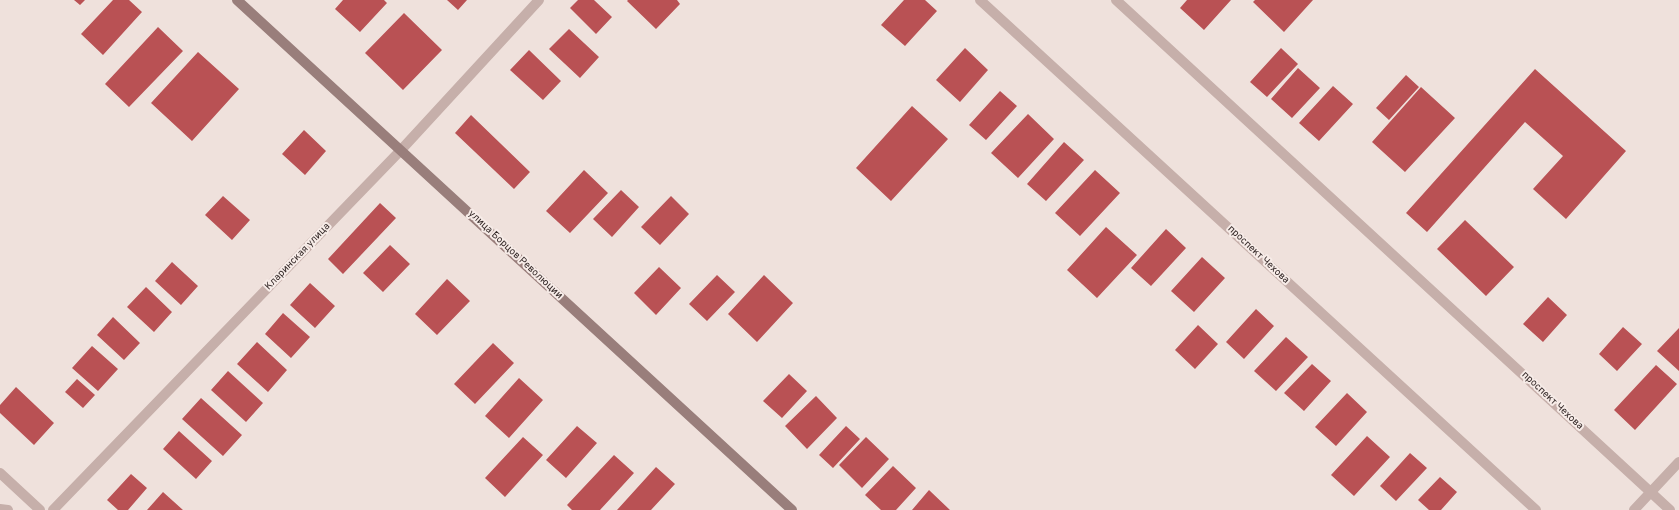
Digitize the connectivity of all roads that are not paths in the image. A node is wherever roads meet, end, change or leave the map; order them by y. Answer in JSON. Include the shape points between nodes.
{"nodes":[{"id":1,"x":237,"y":0,"type":"edge"},
{"id":2,"x":540,"y":0,"type":"edge"},
{"id":3,"x":980,"y":0,"type":"edge"},
{"id":4,"x":1116,"y":0,"type":"edge"},
{"id":5,"x":401,"y":150,"type":"junction"},
{"id":6,"x":1679,"y":462,"type":"edge"},
{"id":7,"x":0,"y":473,"type":"edge"},
{"id":8,"x":1651,"y":493,"type":"junction"},
{"id":9,"x":0,"y":509,"type":"edge"},
{"id":10,"x":8,"y":510,"type":"edge"},
{"id":11,"x":40,"y":510,"type":"edge"},
{"id":12,"x":53,"y":510,"type":"edge"},
{"id":13,"x":792,"y":510,"type":"edge"},
{"id":14,"x":1536,"y":510,"type":"edge"},
{"id":15,"x":1634,"y":510,"type":"edge"},
{"id":16,"x":1670,"y":510,"type":"edge"}],
"edges":[{"from":1,"to":5,"type":"main road","name":"улица Борцов Революции"},
{"from":2,"to":5,"type":"street","name":"Кларинская улица"},
{"from":3,"to":14,"type":"street","name":"проспект Чехова"},
{"from":4,"to":8,"type":"street","name":"проспект Чехова"},
{"from":5,"to":12,"type":"street","name":"Кларинская улица"},
{"from":5,"to":13,"type":"main road","name":"улица Борцов Революции"},
{"from":6,"to":8,"type":"street"},
{"from":7,"to":11,"type":"street"},
{"from":8,"to":15,"type":"street"},
{"from":8,"to":16,"type":"street","name":"проспект Чехова"},
{"from":9,"to":10,"type":"street"}]}
